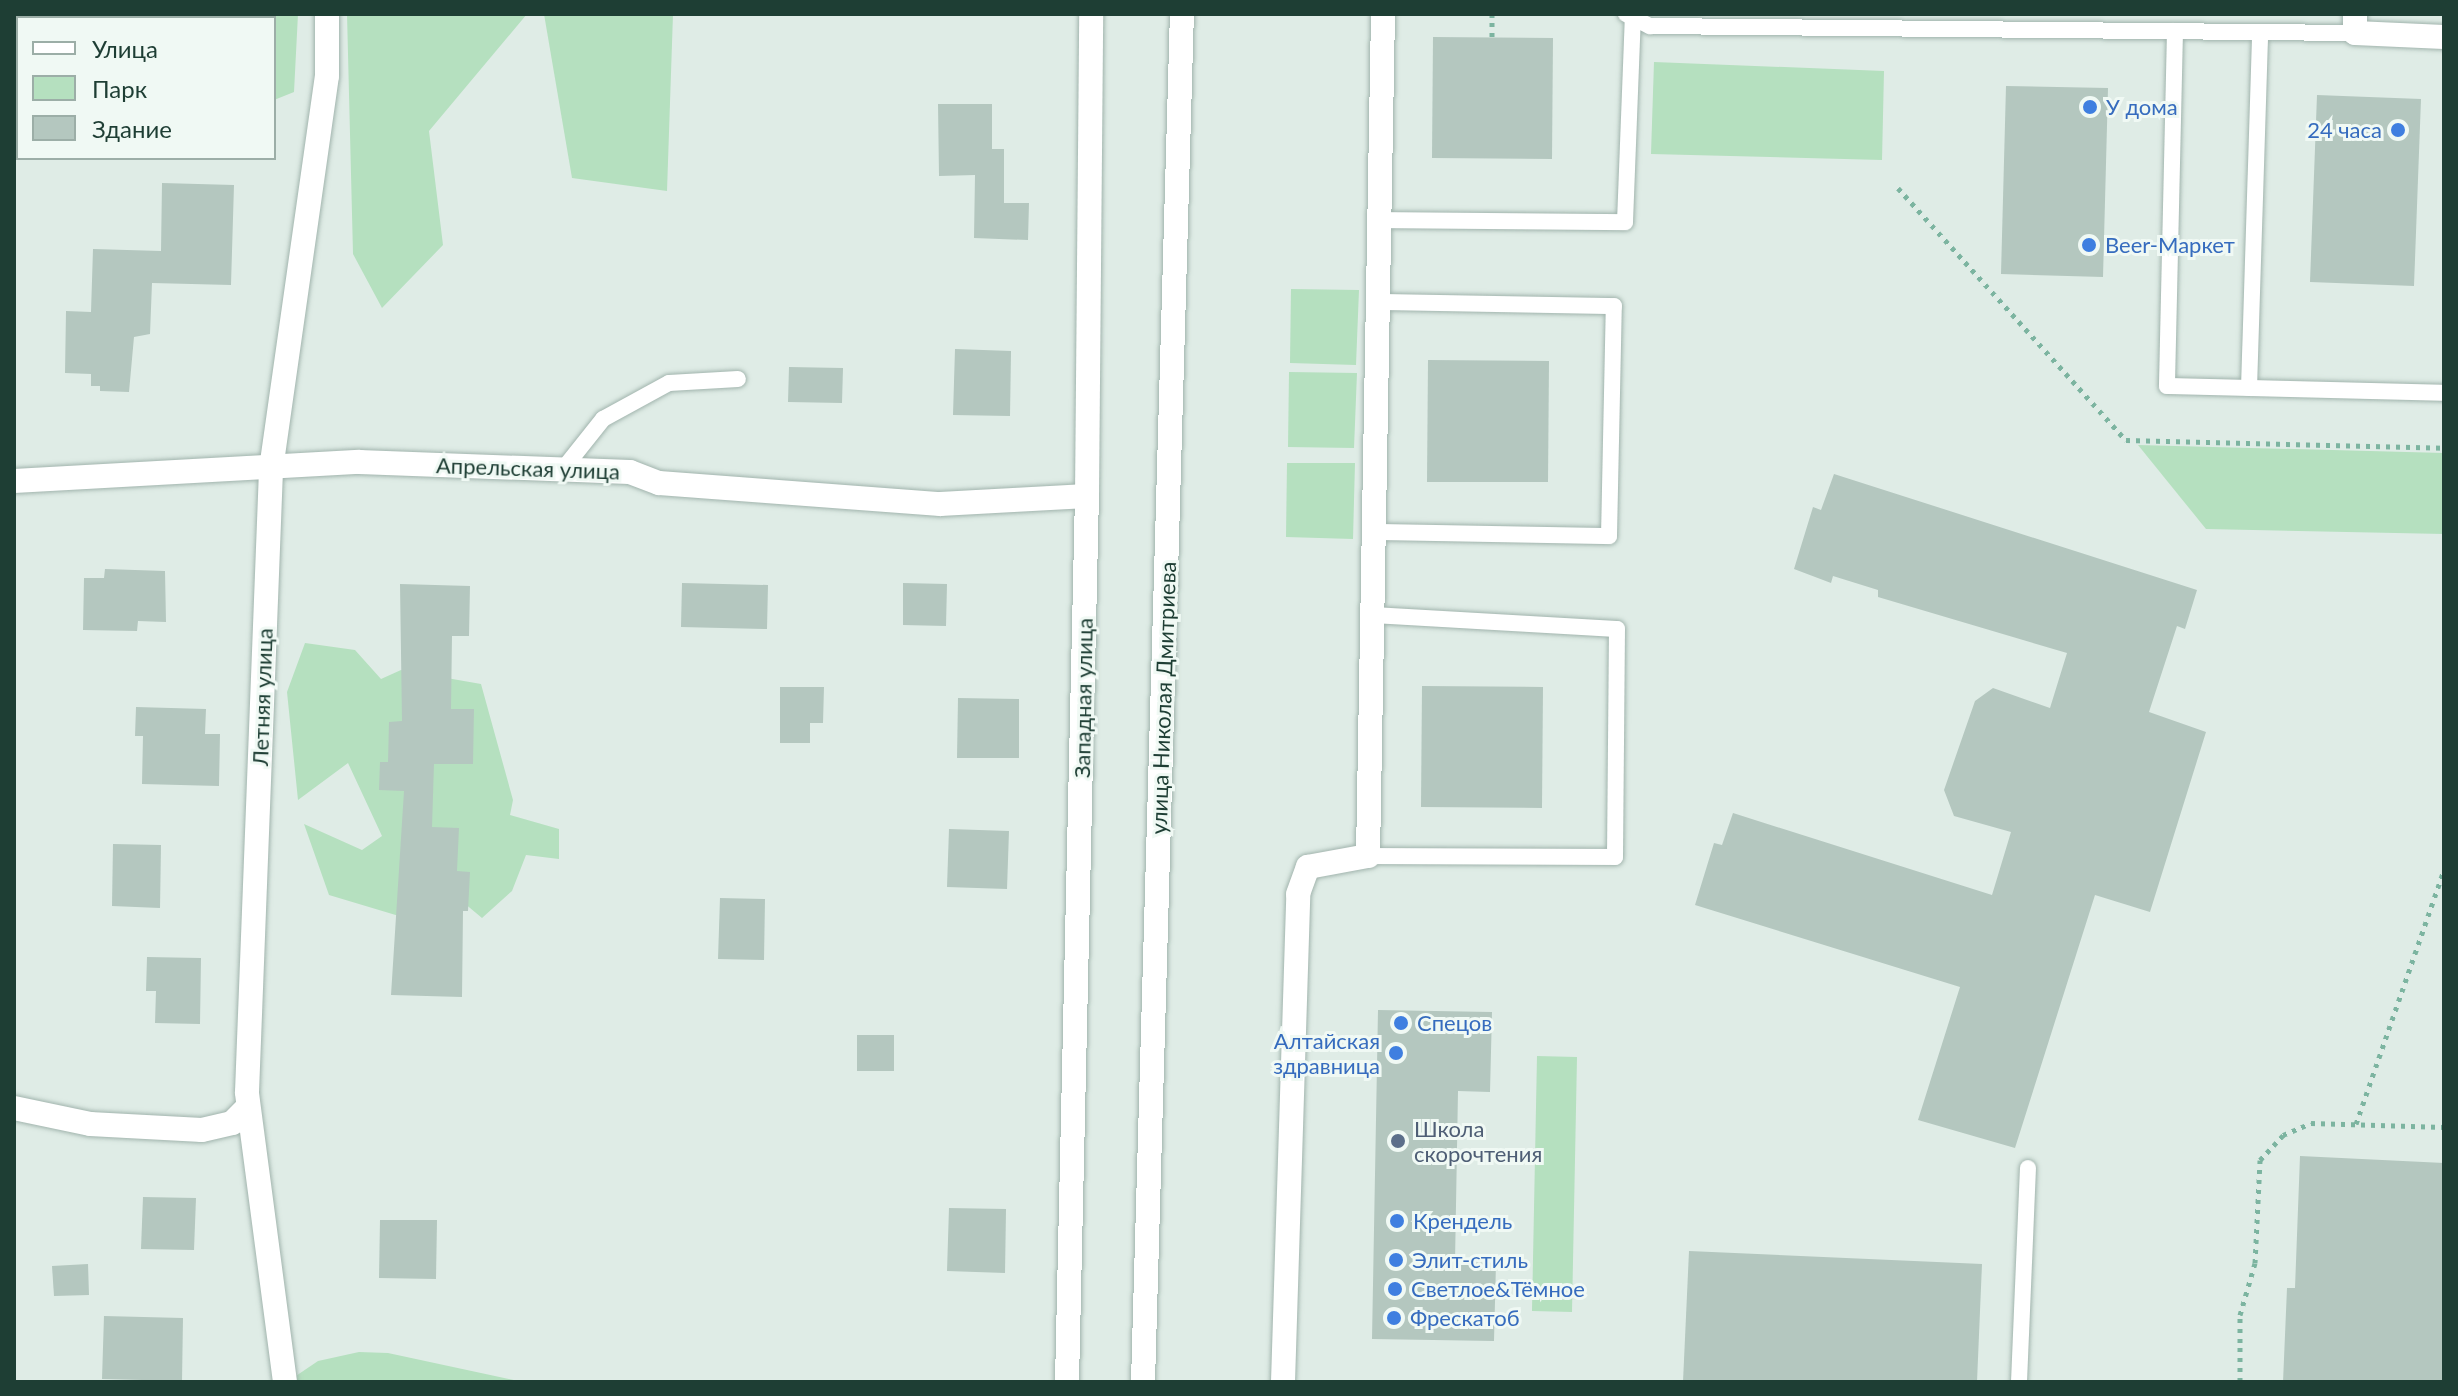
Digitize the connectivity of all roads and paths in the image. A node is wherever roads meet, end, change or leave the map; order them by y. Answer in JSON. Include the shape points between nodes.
{"nodes":[{"id":1,"x":327,"y":14,"type":"edge"},
{"id":2,"x":1091,"y":14,"type":"edge"},
{"id":3,"x":1182,"y":14,"type":"edge"},
{"id":4,"x":1383,"y":14,"type":"edge"},
{"id":5,"x":1492,"y":14,"type":"edge"},
{"id":6,"x":1629,"y":16,"type":"edge"},
{"id":7,"x":2355,"y":24,"type":"edge"},
{"id":8,"x":2175,"y":31,"type":"junction"},
{"id":9,"x":2260,"y":33,"type":"junction"},
{"id":10,"x":1492,"y":37,"type":"dead end"},
{"id":11,"x":2444,"y":37,"type":"edge"},
{"id":12,"x":1379,"y":220,"type":"junction"},
{"id":13,"x":1377,"y":302,"type":"junction"},
{"id":14,"x":738,"y":379,"type":"dead end"},
{"id":15,"x":2249,"y":388,"type":"junction"},
{"id":16,"x":2444,"y":393,"type":"edge"},
{"id":17,"x":564,"y":468,"type":"junction"},
{"id":18,"x":271,"y":469,"type":"junction"},
{"id":19,"x":14,"y":481,"type":"edge"},
{"id":20,"x":1087,"y":496,"type":"junction"},
{"id":21,"x":1374,"y":532,"type":"junction"},
{"id":22,"x":1372,"y":615,"type":"junction"},
{"id":23,"x":1368,"y":856,"type":"junction"},
{"id":24,"x":2444,"y":870,"type":"edge"},
{"id":25,"x":14,"y":1108,"type":"edge"},
{"id":26,"x":246,"y":1109,"type":"junction"},
{"id":27,"x":2356,"y":1124,"type":"junction"},
{"id":28,"x":2444,"y":1127,"type":"edge"},
{"id":29,"x":2028,"y":1168,"type":"dead end"},
{"id":30,"x":285,"y":1382,"type":"edge"},
{"id":31,"x":1067,"y":1382,"type":"edge"},
{"id":32,"x":1143,"y":1382,"type":"edge"},
{"id":33,"x":1283,"y":1382,"type":"edge"},
{"id":34,"x":2019,"y":1382,"type":"edge"},
{"id":35,"x":2240,"y":1382,"type":"edge"}],
"edges":[{"from":1,"to":18,"type":"street","name":"Летняя улица","via":[[327,76]]},
{"from":2,"to":20,"type":"street","name":"Западная улица"},
{"from":3,"to":32,"type":"street","name":"улица Николая Дмитриева"},
{"from":4,"to":12,"type":"street"},
{"from":5,"to":10,"type":"path"},
{"from":6,"to":8,"type":"lane","via":[[1650,26]]},
{"from":6,"to":12,"type":"lane","via":[[1625,222]]},
{"from":7,"to":9,"type":"lane"},
{"from":7,"to":11,"type":"street"},
{"from":8,"to":9,"type":"lane"},
{"from":8,"to":15,"type":"lane","via":[[2167,386]]},
{"from":9,"to":15,"type":"lane"},
{"from":12,"to":13,"type":"street"},
{"from":13,"to":21,"type":"street"},
{"from":13,"to":21,"type":"lane","via":[[1614,306],[1609,536]]},
{"from":14,"to":17,"type":"lane","via":[[669,383],[603,419]]},
{"from":15,"to":16,"type":"lane"},
{"from":17,"to":18,"type":"street","name":"Апрельская улица","via":[[359,462]]},
{"from":17,"to":20,"type":"street","name":"Апрельская улица","via":[[630,472],[659,483],[940,504]]},
{"from":18,"to":19,"type":"street","name":"Апрельская улица"},
{"from":18,"to":26,"type":"street","name":"Летняя улица"},
{"from":20,"to":31,"type":"street","name":"Западная улица"},
{"from":21,"to":22,"type":"street"},
{"from":22,"to":23,"type":"street"},
{"from":22,"to":23,"type":"lane","via":[[1617,629],[1615,857]]},
{"from":23,"to":33,"type":"street","via":[[1308,867],[1298,894]]},
{"from":24,"to":27,"type":"path"},
{"from":25,"to":26,"type":"street","via":[[90,1124],[202,1130],[232,1123]]},
{"from":26,"to":30,"type":"street","name":"Летняя улица"},
{"from":27,"to":28,"type":"path"},
{"from":27,"to":35,"type":"path","via":[[2311,1123],[2283,1135],[2260,1160],[2255,1263],[2240,1315]]},
{"from":29,"to":34,"type":"lane"}]}
